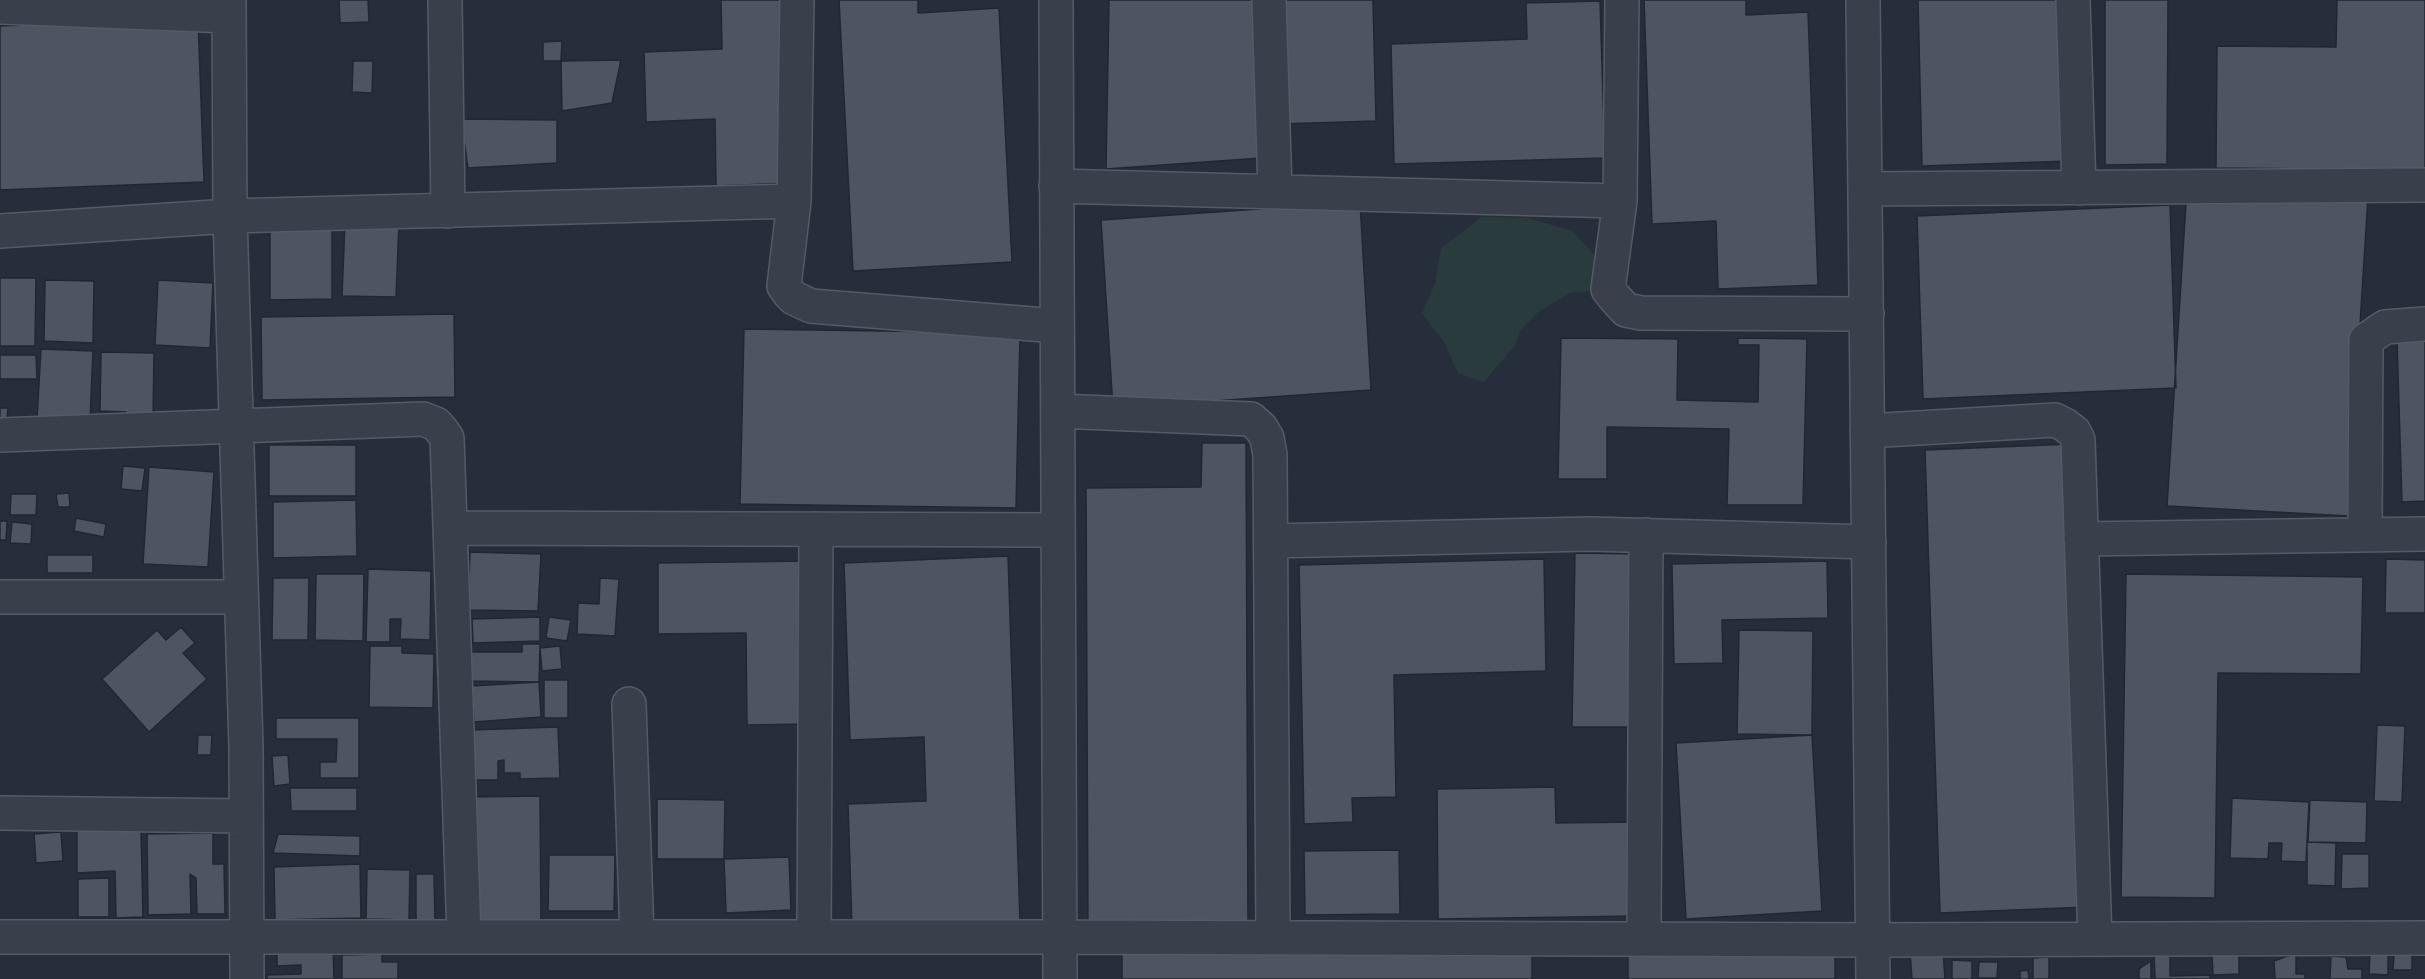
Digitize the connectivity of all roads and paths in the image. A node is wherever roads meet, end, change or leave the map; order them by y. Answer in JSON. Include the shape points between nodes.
{"nodes":[{"id":1,"x":445,"y":0,"type":"edge"},
{"id":2,"x":797,"y":0,"type":"edge"},
{"id":3,"x":1056,"y":0,"type":"edge"},
{"id":4,"x":1269,"y":0,"type":"edge"},
{"id":5,"x":1622,"y":0,"type":"edge"},
{"id":6,"x":1863,"y":0,"type":"edge"},
{"id":7,"x":2073,"y":0,"type":"edge"},
{"id":8,"x":0,"y":7,"type":"edge"},
{"id":9,"x":229,"y":8,"type":"edge"},
{"id":10,"x":1056,"y":186,"type":"junction"},
{"id":11,"x":2425,"y":186,"type":"edge"},
{"id":12,"x":2079,"y":188,"type":"junction"},
{"id":13,"x":1865,"y":189,"type":"junction"},
{"id":14,"x":1275,"y":191,"type":"junction"},
{"id":15,"x":794,"y":201,"type":"junction"},
{"id":16,"x":1620,"y":201,"type":"junction"},
{"id":17,"x":448,"y":211,"type":"junction"},
{"id":18,"x":230,"y":216,"type":"junction"},
{"id":19,"x":0,"y":231,"type":"edge"},
{"id":20,"x":1867,"y":314,"type":"junction"},
{"id":21,"x":2425,"y":324,"type":"edge"},
{"id":22,"x":1057,"y":326,"type":"junction"},
{"id":23,"x":1058,"y":411,"type":"junction"},
{"id":24,"x":236,"y":427,"type":"junction"},
{"id":25,"x":1867,"y":431,"type":"junction"},
{"id":26,"x":0,"y":435,"type":"edge"},
{"id":27,"x":450,"y":528,"type":"junction"},
{"id":28,"x":816,"y":529,"type":"junction"},
{"id":29,"x":1058,"y":530,"type":"junction"},
{"id":30,"x":2425,"y":534,"type":"edge"},
{"id":31,"x":1646,"y":535,"type":"junction"},
{"id":32,"x":2365,"y":535,"type":"junction"},
{"id":33,"x":2081,"y":539,"type":"junction"},
{"id":34,"x":1271,"y":541,"type":"junction"},
{"id":35,"x":1869,"y":542,"type":"junction"},
{"id":36,"x":0,"y":597,"type":"edge"},
{"id":37,"x":241,"y":597,"type":"junction"},
{"id":38,"x":629,"y":704,"type":"dead end"},
{"id":39,"x":0,"y":813,"type":"edge"},
{"id":40,"x":246,"y":816,"type":"junction"},
{"id":41,"x":637,"y":936,"type":"junction"},
{"id":42,"x":0,"y":937,"type":"edge"},
{"id":43,"x":247,"y":937,"type":"junction"},
{"id":44,"x":464,"y":937,"type":"junction"},
{"id":45,"x":814,"y":937,"type":"junction"},
{"id":46,"x":1060,"y":937,"type":"junction"},
{"id":47,"x":1273,"y":938,"type":"junction"},
{"id":48,"x":1644,"y":938,"type":"junction"},
{"id":49,"x":2425,"y":938,"type":"edge"},
{"id":50,"x":2095,"y":939,"type":"junction"},
{"id":51,"x":1873,"y":940,"type":"junction"},
{"id":52,"x":247,"y":979,"type":"edge"},
{"id":53,"x":1060,"y":979,"type":"edge"},
{"id":54,"x":1874,"y":979,"type":"edge"}],
"edges":[{"from":1,"to":17,"type":"street"},
{"from":2,"to":15,"type":"street"},
{"from":3,"to":10,"type":"street"},
{"from":4,"to":14,"type":"street"},
{"from":5,"to":16,"type":"street"},
{"from":6,"to":13,"type":"street"},
{"from":7,"to":12,"type":"street"},
{"from":8,"to":9,"type":"street"},
{"from":9,"to":18,"type":"street"},
{"from":10,"to":14,"type":"street"},
{"from":10,"to":22,"type":"street"},
{"from":11,"to":12,"type":"street"},
{"from":12,"to":13,"type":"street"},
{"from":13,"to":20,"type":"street"},
{"from":14,"to":16,"type":"street"},
{"from":15,"to":17,"type":"street"},
{"from":15,"to":22,"type":"street","via":[[784,286],[794,298],[811,306]]},
{"from":16,"to":20,"type":"street","via":[[1608,289],[1626,310]]},
{"from":17,"to":18,"type":"street"},
{"from":18,"to":19,"type":"street"},
{"from":18,"to":24,"type":"street"},
{"from":20,"to":25,"type":"street"},
{"from":21,"to":32,"type":"street","via":[[2385,327],[2366,340]]},
{"from":22,"to":23,"type":"street"},
{"from":23,"to":29,"type":"street"},
{"from":23,"to":34,"type":"street","via":[[1251,419],[1267,438],[1270,455]]},
{"from":24,"to":26,"type":"street"},
{"from":24,"to":27,"type":"street","via":[[423,419],[436,424],[447,438]]},
{"from":24,"to":37,"type":"street"},
{"from":25,"to":33,"type":"street","via":[[2055,420],[2065,425],[2078,440]]},
{"from":25,"to":35,"type":"street"},
{"from":27,"to":28,"type":"street"},
{"from":27,"to":44,"type":"street"},
{"from":28,"to":29,"type":"street"},
{"from":28,"to":45,"type":"street"},
{"from":29,"to":46,"type":"street"},
{"from":30,"to":32,"type":"street"},
{"from":31,"to":34,"type":"street"},
{"from":31,"to":35,"type":"street"},
{"from":31,"to":48,"type":"street"},
{"from":32,"to":33,"type":"street"},
{"from":33,"to":50,"type":"street"},
{"from":34,"to":47,"type":"street"},
{"from":35,"to":51,"type":"street"},
{"from":36,"to":37,"type":"street"},
{"from":37,"to":40,"type":"street"},
{"from":38,"to":41,"type":"street"},
{"from":39,"to":40,"type":"street"},
{"from":40,"to":43,"type":"street"},
{"from":41,"to":44,"type":"street"},
{"from":41,"to":45,"type":"street"},
{"from":42,"to":43,"type":"street"},
{"from":43,"to":44,"type":"street"},
{"from":43,"to":52,"type":"street"},
{"from":45,"to":46,"type":"street"},
{"from":46,"to":47,"type":"street"},
{"from":46,"to":53,"type":"street"},
{"from":47,"to":48,"type":"street"},
{"from":48,"to":51,"type":"street"},
{"from":49,"to":50,"type":"street"},
{"from":50,"to":51,"type":"street"},
{"from":51,"to":54,"type":"street"}]}
